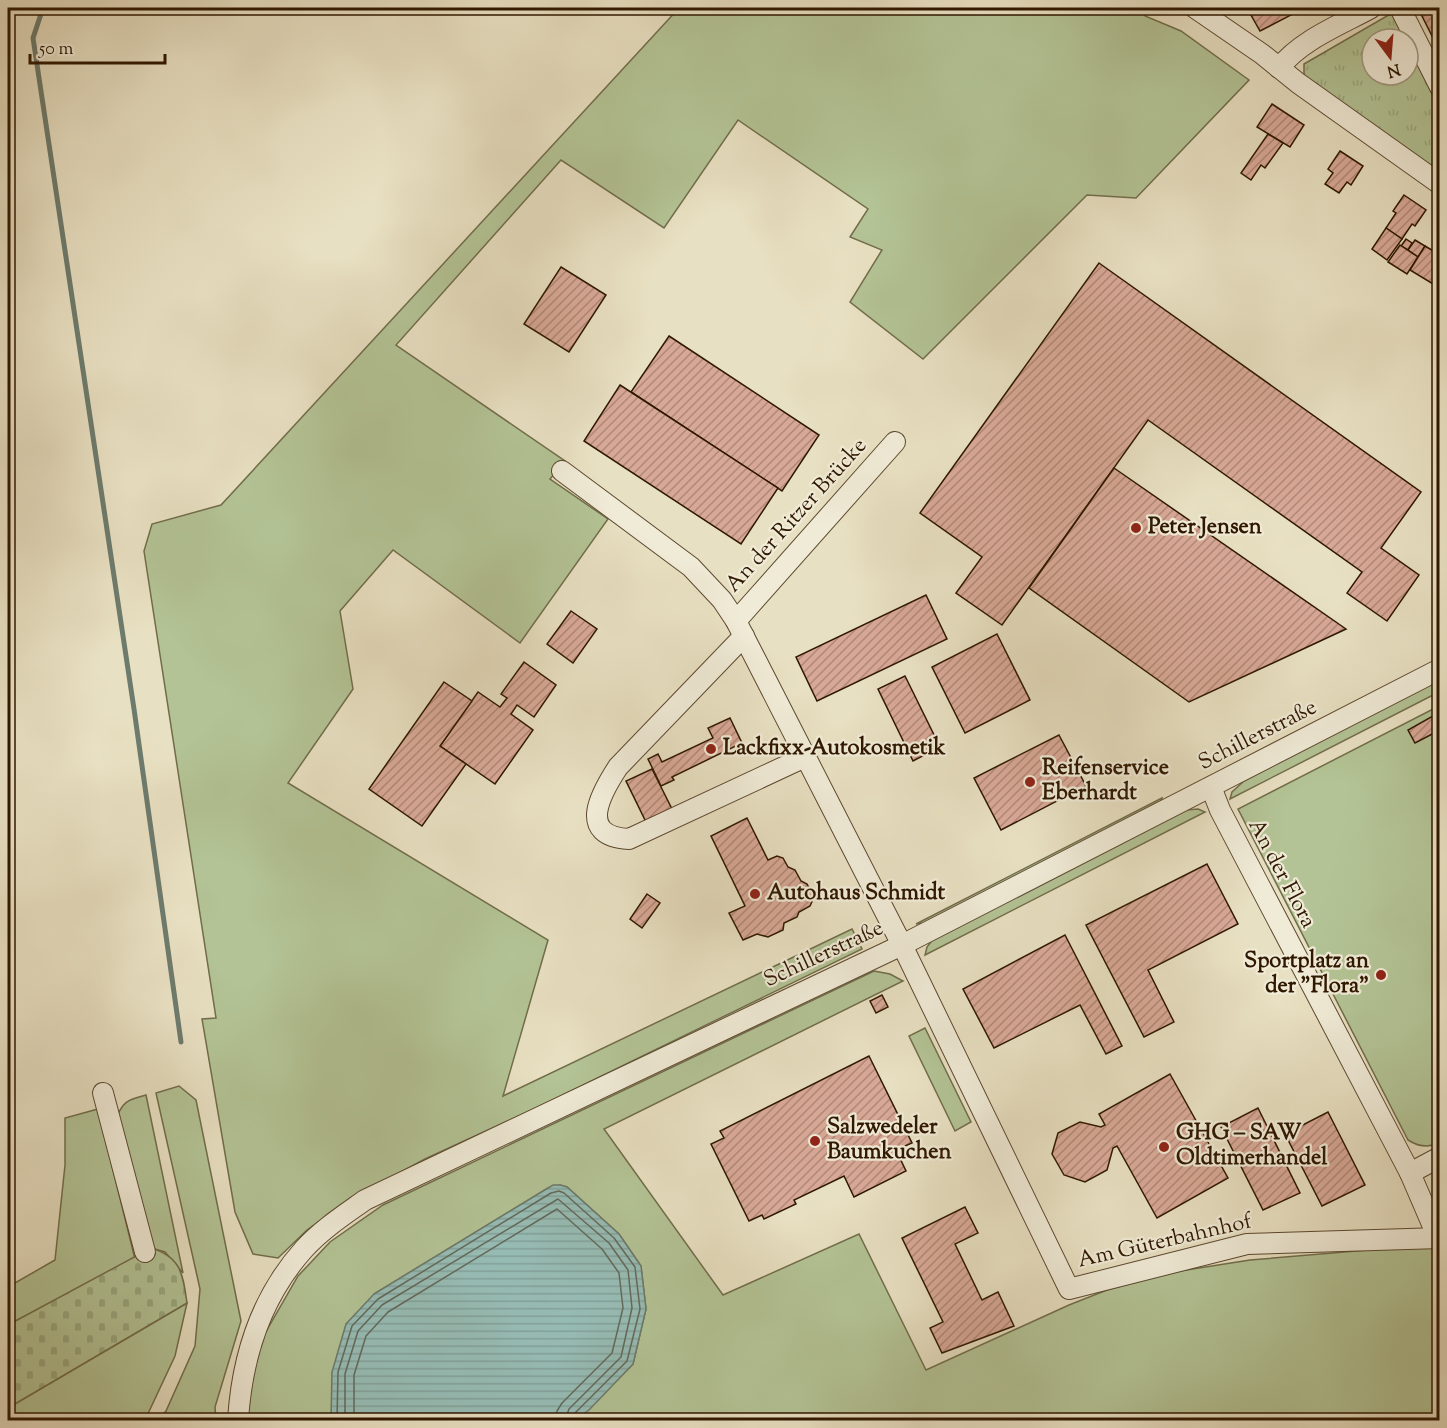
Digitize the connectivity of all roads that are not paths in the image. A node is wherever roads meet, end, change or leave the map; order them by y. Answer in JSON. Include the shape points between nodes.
{"nodes":[{"id":1,"x":1195,"y":8,"type":"edge"},
{"id":2,"x":1371,"y":8,"type":"edge"},
{"id":3,"x":1400,"y":8,"type":"edge"},
{"id":4,"x":1279,"y":68,"type":"junction"},
{"id":5,"x":1440,"y":87,"type":"edge"},
{"id":6,"x":1440,"y":184,"type":"edge"},
{"id":7,"x":895,"y":442,"type":"dead end"},
{"id":8,"x":562,"y":471,"type":"dead end"},
{"id":9,"x":740,"y":629,"type":"junction"},
{"id":10,"x":1440,"y":669,"type":"edge"},
{"id":11,"x":805,"y":757,"type":"junction"},
{"id":12,"x":1211,"y":787,"type":"junction"},
{"id":13,"x":902,"y":945,"type":"junction"},
{"id":14,"x":103,"y":1093,"type":"dead end"},
{"id":15,"x":1440,"y":1157,"type":"edge"},
{"id":16,"x":1410,"y":1173,"type":"junction"},
{"id":17,"x":1439,"y":1238,"type":"edge"},
{"id":18,"x":145,"y":1252,"type":"dead end"},
{"id":19,"x":238,"y":1420,"type":"edge"}],
"edges":[{"from":1,"to":4,"type":"street"},
{"from":2,"to":4,"type":"street","via":[[1300,49]]},
{"from":3,"to":5,"type":"street"},
{"from":4,"to":6,"type":"street"},
{"from":7,"to":9,"type":"street","name":"An der Ritzer Brücke"},
{"from":8,"to":9,"type":"street","name":"An der Ritzer Brücke","via":[[691,567],[722,600]]},
{"from":9,"to":11,"type":"street","name":"An der Ritzer Brücke"},
{"from":9,"to":11,"type":"street","name":"An der Ritzer Brücke","via":[[618,767],[602,792],[596,813],[599,825],[607,834],[628,840]]},
{"from":10,"to":12,"type":"street","name":"Schillerstraße"},
{"from":11,"to":13,"type":"street","name":"An der Ritzer Brücke"},
{"from":12,"to":13,"type":"street","name":"Schillerstraße"},
{"from":12,"to":16,"type":"street","name":"An der Flora"},
{"from":13,"to":17,"type":"street","name":"Am Güterbahnhof","via":[[1069,1289],[1247,1244]]},
{"from":13,"to":19,"type":"street","name":"Schillerstraße","via":[[411,1177],[365,1200],[332,1223],[288,1269],[264,1308],[246,1360]]},
{"from":14,"to":18,"type":"street"},
{"from":15,"to":16,"type":"street"},
{"from":16,"to":17,"type":"street","name":"An der Flora"}]}
